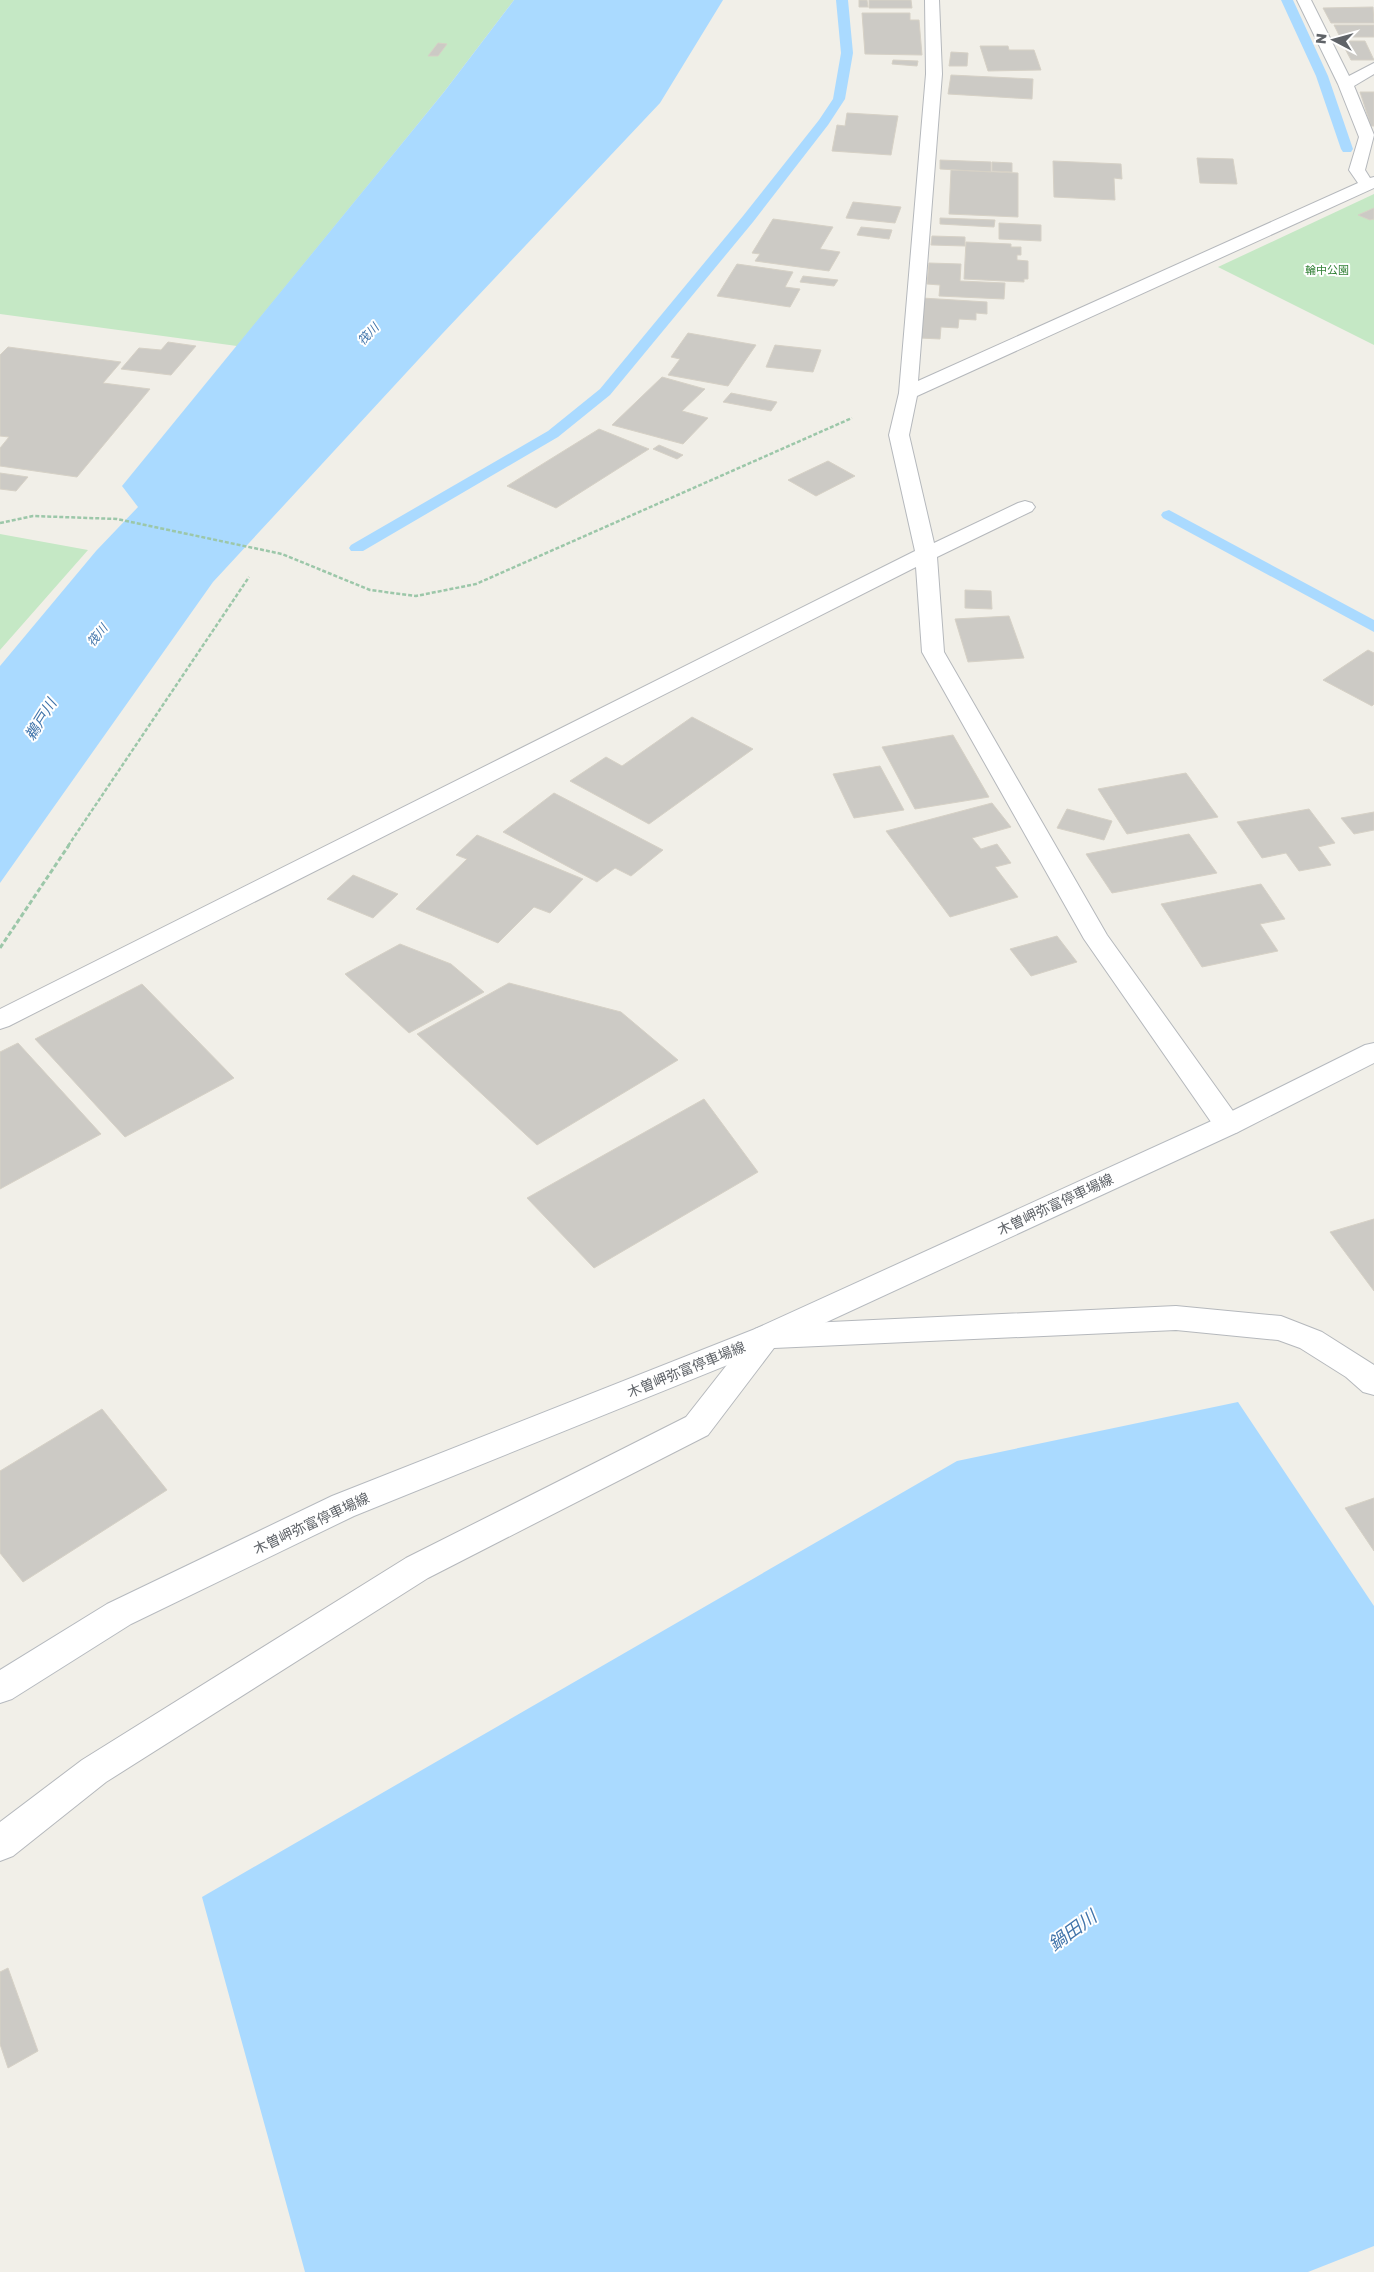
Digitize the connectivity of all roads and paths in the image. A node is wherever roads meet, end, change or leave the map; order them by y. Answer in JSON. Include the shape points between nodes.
{"nodes":[{"id":1,"x":932,"y":0,"type":"edge"},
{"id":2,"x":1304,"y":0,"type":"edge"},
{"id":3,"x":1374,"y":68,"type":"edge"},
{"id":4,"x":1346,"y":84,"type":"junction"},
{"id":5,"x":1371,"y":184,"type":"edge"},
{"id":6,"x":908,"y":394,"type":"junction"},
{"id":7,"x":1025,"y":507,"type":"dead end"},
{"id":8,"x":0,"y":523,"type":"edge"},
{"id":9,"x":926,"y":554,"type":"junction"},
{"id":10,"x":249,"y":576,"type":"dead end"},
{"id":11,"x":0,"y":948,"type":"edge"},
{"id":12,"x":0,"y":1020,"type":"edge"},
{"id":13,"x":1374,"y":1052,"type":"edge"},
{"id":14,"x":1228,"y":1125,"type":"junction"},
{"id":15,"x":766,"y":1337,"type":"junction"},
{"id":16,"x":1374,"y":1383,"type":"edge"},
{"id":17,"x":0,"y":1688,"type":"edge"},
{"id":18,"x":0,"y":1844,"type":"edge"}],
"edges":[{"from":1,"to":6,"type":"street","via":[[934,74]]},
{"from":2,"to":4,"type":"street"},
{"from":3,"to":4,"type":"street"},
{"from":4,"to":5,"type":"street","via":[[1367,137],[1357,170]]},
{"from":5,"to":6,"type":"street"},
{"from":6,"to":8,"type":"path","via":[[476,584],[416,596],[370,590],[282,554],[117,519],[33,516]]},
{"from":6,"to":9,"type":"street","via":[[899,435]]},
{"from":7,"to":9,"type":"street"},
{"from":9,"to":12,"type":"street"},
{"from":9,"to":14,"type":"street","via":[[933,652],[1097,939]]},
{"from":10,"to":11,"type":"path"},
{"from":13,"to":14,"type":"street","name":"木曽岬弥富停車場線"},
{"from":14,"to":15,"type":"street","name":"木曽岬弥富停車場線"},
{"from":15,"to":16,"type":"street","via":[[1176,1318],[1281,1328],[1311,1340]]},
{"from":15,"to":17,"type":"street","name":"木曽岬弥富停車場線","via":[[343,1506],[120,1614]]},
{"from":15,"to":18,"type":"street","via":[[697,1426],[417,1568],[94,1771]]}]}
